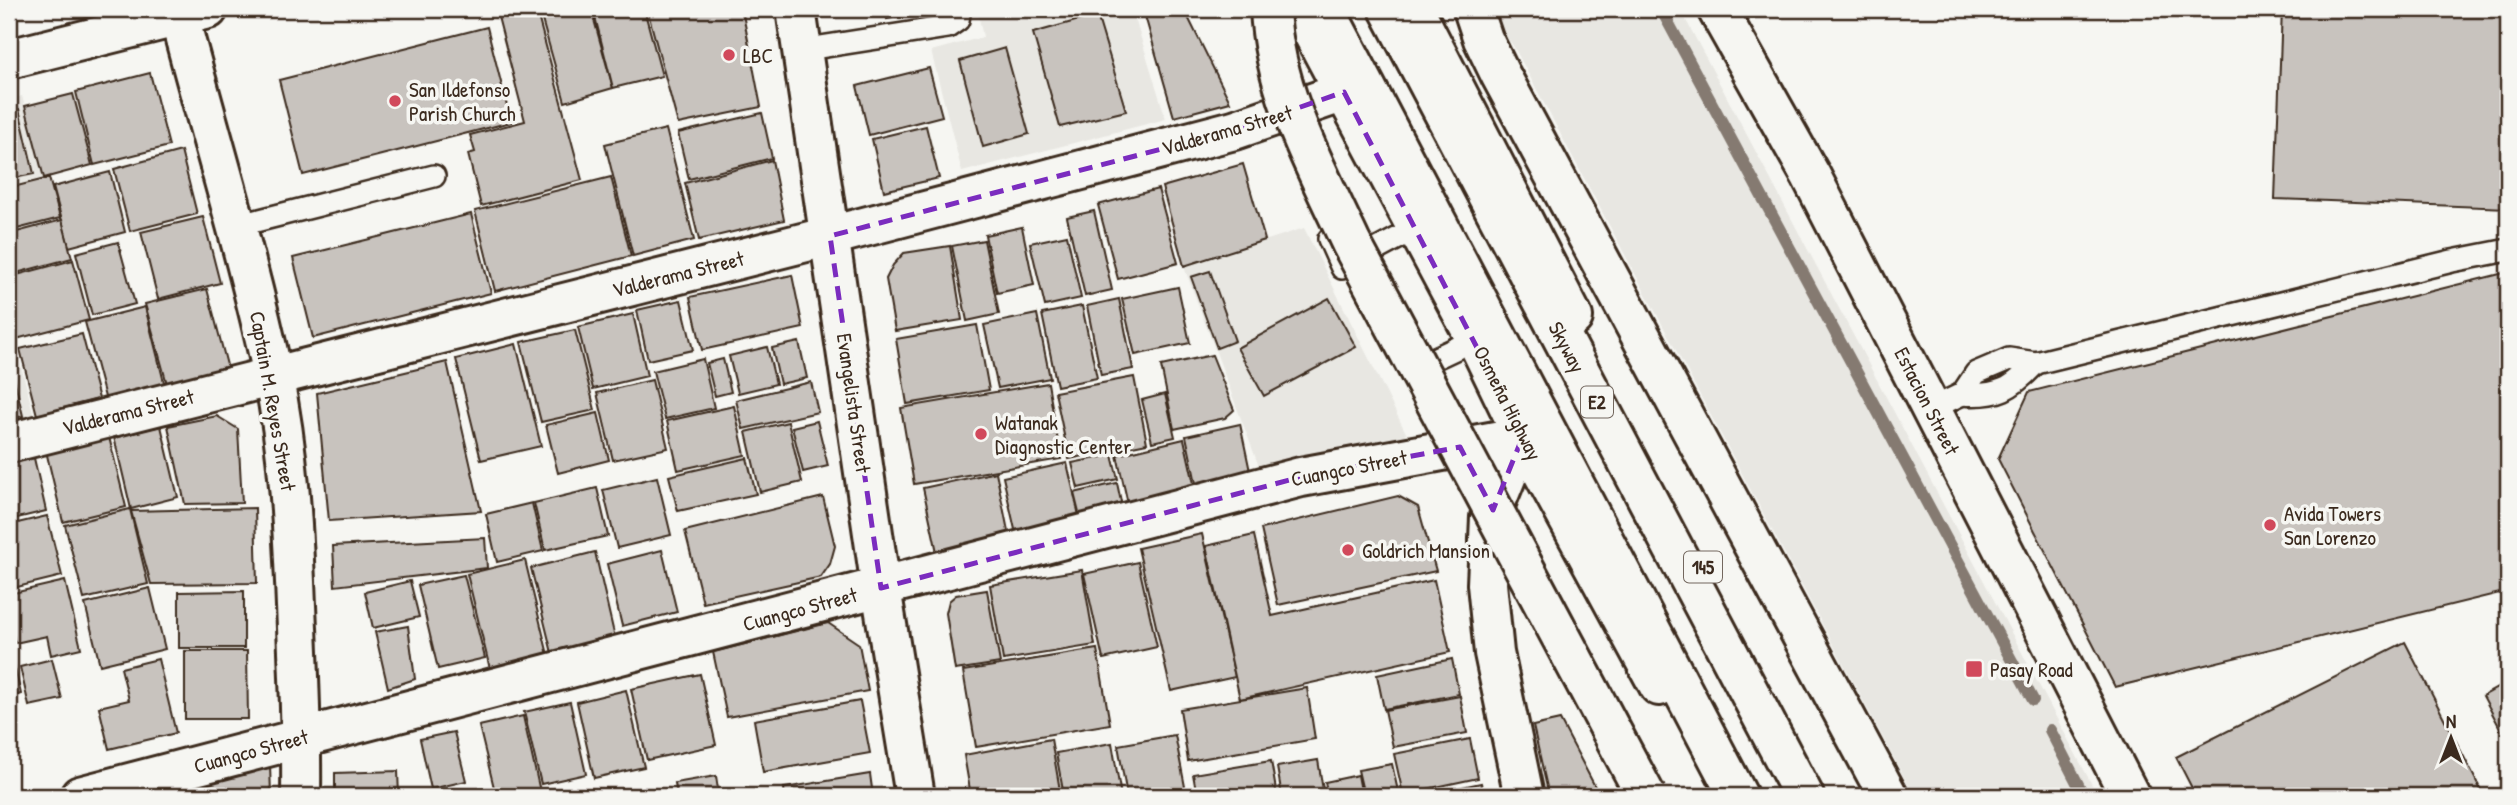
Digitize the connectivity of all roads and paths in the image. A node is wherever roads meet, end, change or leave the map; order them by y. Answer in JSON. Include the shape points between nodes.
{"nodes":[{"id":1,"x":796,"y":9,"type":"edge"},
{"id":2,"x":960,"y":9,"type":"edge"},
{"id":3,"x":1270,"y":9,"type":"edge"},
{"id":4,"x":1300,"y":9,"type":"edge"},
{"id":5,"x":1325,"y":9,"type":"edge"},
{"id":6,"x":1390,"y":9,"type":"edge"},
{"id":7,"x":1414,"y":9,"type":"edge"},
{"id":8,"x":1473,"y":9,"type":"edge"},
{"id":9,"x":1717,"y":9,"type":"edge"},
{"id":10,"x":194,"y":13,"type":"edge"},
{"id":11,"x":111,"y":21,"type":"edge"},
{"id":12,"x":801,"y":50,"type":"junction"},
{"id":13,"x":9,"y":59,"type":"edge"},
{"id":14,"x":1344,"y":92,"type":"junction"},
{"id":15,"x":1274,"y":118,"type":"junction"},
{"id":16,"x":434,"y":176,"type":"dead end"},
{"id":17,"x":236,"y":226,"type":"junction"},
{"id":18,"x":1417,"y":228,"type":"junction"},
{"id":19,"x":830,"y":236,"type":"junction"},
{"id":20,"x":2508,"y":250,"type":"edge"},
{"id":21,"x":1476,"y":340,"type":"junction"},
{"id":22,"x":1402,"y":374,"type":"dead end"},
{"id":23,"x":273,"y":375,"type":"junction"},
{"id":24,"x":1946,"y":401,"type":"junction"},
{"id":25,"x":1523,"y":436,"type":"junction"},
{"id":26,"x":9,"y":443,"type":"edge"},
{"id":27,"x":881,"y":588,"type":"junction"},
{"id":28,"x":302,"y":738,"type":"junction"},
{"id":29,"x":80,"y":796,"type":"edge"},
{"id":30,"x":301,"y":796,"type":"edge"},
{"id":31,"x":915,"y":796,"type":"edge"},
{"id":32,"x":1524,"y":796,"type":"edge"},
{"id":33,"x":1646,"y":796,"type":"edge"},
{"id":34,"x":1717,"y":796,"type":"edge"},
{"id":35,"x":1738,"y":796,"type":"edge"},
{"id":36,"x":1804,"y":796,"type":"edge"},
{"id":37,"x":1825,"y":796,"type":"edge"},
{"id":38,"x":1888,"y":796,"type":"edge"},
{"id":39,"x":2130,"y":796,"type":"edge"}],
"edges":[{"from":1,"to":12,"type":"main road","name":"Evangelista Street"},
{"from":2,"to":12,"type":"lane","via":[[958,20],[948,27]]},
{"from":3,"to":33,"type":"main road","bridge":true,"via":[[1286,94],[1340,220]]},
{"from":4,"to":14,"type":"main road","name":"Osmeña Highway"},
{"from":5,"to":35,"type":"main road"},
{"from":6,"to":36,"type":"main road","name":"Skyway","number":"E2"},
{"from":7,"to":37,"type":"main road","number":"145"},
{"from":8,"to":38,"type":"main road","via":[[1500,74]]},
{"from":9,"to":24,"type":"main road","name":"Estacion Street"},
{"from":10,"to":11,"type":"main road"},
{"from":10,"to":17,"type":"main road","name":"Captain M. Reyes Street"},
{"from":11,"to":13,"type":"main road"},
{"from":12,"to":19,"type":"main road","name":"Evangelista Street"},
{"from":14,"to":15,"type":"main road","name":"Valderama Street"},
{"from":14,"to":18,"type":"main road","name":"Osmeña Highway"},
{"from":15,"to":18,"type":"lane","via":[[1342,268]]},
{"from":15,"to":19,"type":"main road","name":"Valderama Street"},
{"from":16,"to":17,"type":"lane"},
{"from":17,"to":23,"type":"main road","name":"Captain M. Reyes Street"},
{"from":18,"to":21,"type":"main road","name":"Osmeña Highway"},
{"from":19,"to":23,"type":"main road","name":"Valderama Street"},
{"from":19,"to":27,"type":"main road","name":"Evangelista Street"},
{"from":20,"to":24,"type":"lane","via":[[2036,363],[2018,382],[1986,396]]},
{"from":21,"to":22,"type":"lane"},
{"from":21,"to":25,"type":"main road","name":"Osmeña Highway"},
{"from":23,"to":26,"type":"main road","name":"Valderama Street"},
{"from":23,"to":28,"type":"main road","name":"Captain M. Reyes Street","via":[[291,490]]},
{"from":24,"to":39,"type":"main road","name":"Estacion Street"},
{"from":25,"to":27,"type":"main road","name":"Cuangco Street","via":[[1301,477]]},
{"from":25,"to":32,"type":"main road","via":[[1490,517],[1487,584],[1493,653]]},
{"from":25,"to":34,"type":"main road","name":"Osmeña Highway"},
{"from":27,"to":28,"type":"main road","name":"Cuangco Street"},
{"from":27,"to":31,"type":"main road","name":"Evangelista Street"},
{"from":28,"to":29,"type":"main road","name":"Cuangco Street"},
{"from":28,"to":30,"type":"main road","name":"Captain M. Reyes Street"}]}
